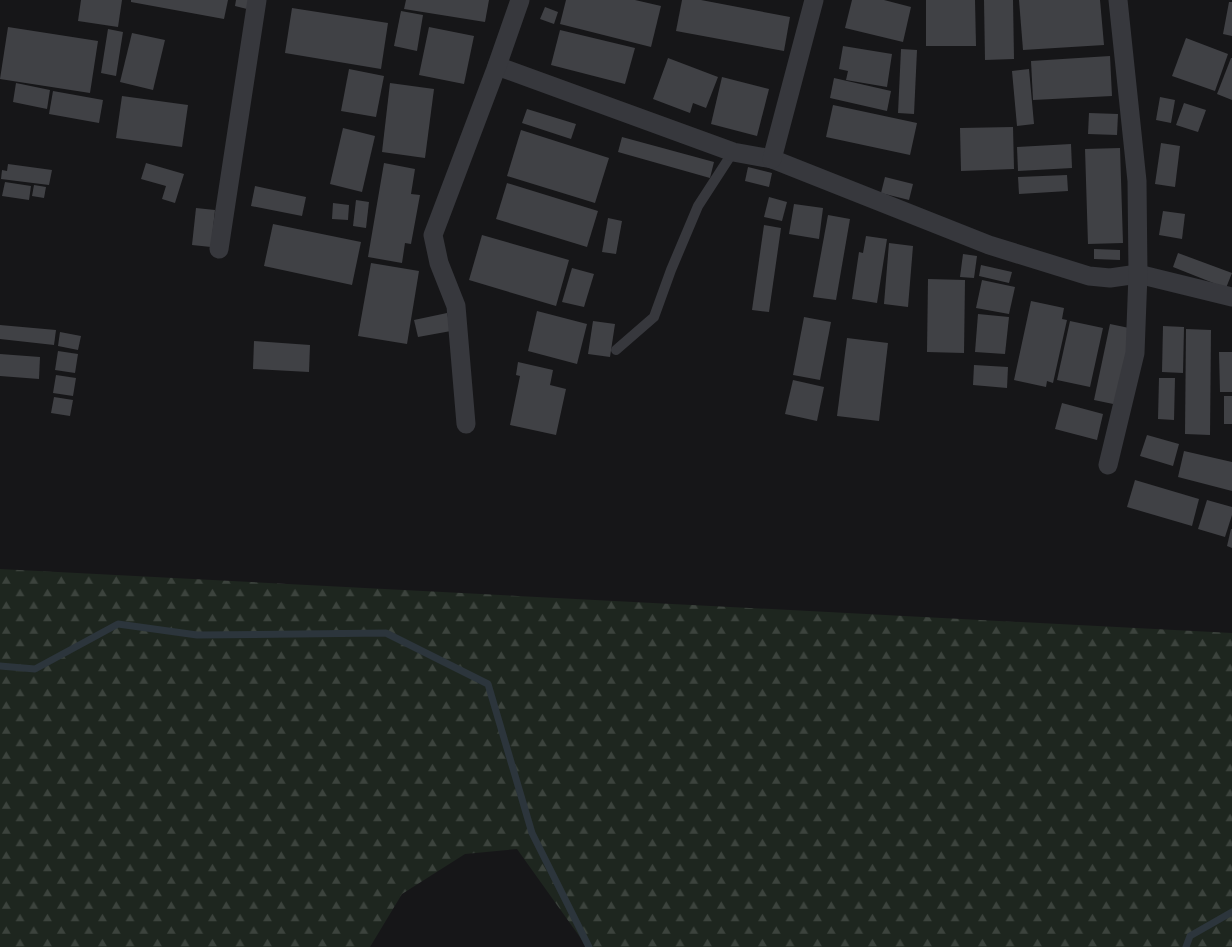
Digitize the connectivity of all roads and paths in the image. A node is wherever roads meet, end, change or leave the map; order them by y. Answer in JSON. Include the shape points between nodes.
{"nodes":[{"id":1,"x":257,"y":0,"type":"edge"},
{"id":2,"x":520,"y":0,"type":"edge"},
{"id":3,"x":814,"y":0,"type":"edge"},
{"id":4,"x":1118,"y":0,"type":"edge"},
{"id":5,"x":497,"y":66,"type":"junction"},
{"id":6,"x":733,"y":152,"type":"junction"},
{"id":7,"x":772,"y":159,"type":"junction"},
{"id":8,"x":219,"y":248,"type":"dead end"},
{"id":9,"x":1138,"y":274,"type":"junction"},
{"id":10,"x":1232,"y":297,"type":"edge"},
{"id":11,"x":616,"y":350,"type":"dead end"},
{"id":12,"x":466,"y":424,"type":"dead end"},
{"id":13,"x":1108,"y":465,"type":"dead end"}],
"edges":[{"from":1,"to":8,"type":"street"},
{"from":2,"to":5,"type":"street"},
{"from":3,"to":7,"type":"street"},
{"from":4,"to":9,"type":"street","via":[[1137,181]]},
{"from":5,"to":6,"type":"street"},
{"from":5,"to":12,"type":"street","via":[[433,235],[439,263],[456,306]]},
{"from":6,"to":7,"type":"street"},
{"from":6,"to":11,"type":"lane","via":[[698,206],[654,317]]},
{"from":7,"to":9,"type":"street","via":[[989,245],[1088,276],[1110,278]]},
{"from":9,"to":10,"type":"street"},
{"from":9,"to":13,"type":"street","via":[[1135,353]]}]}
